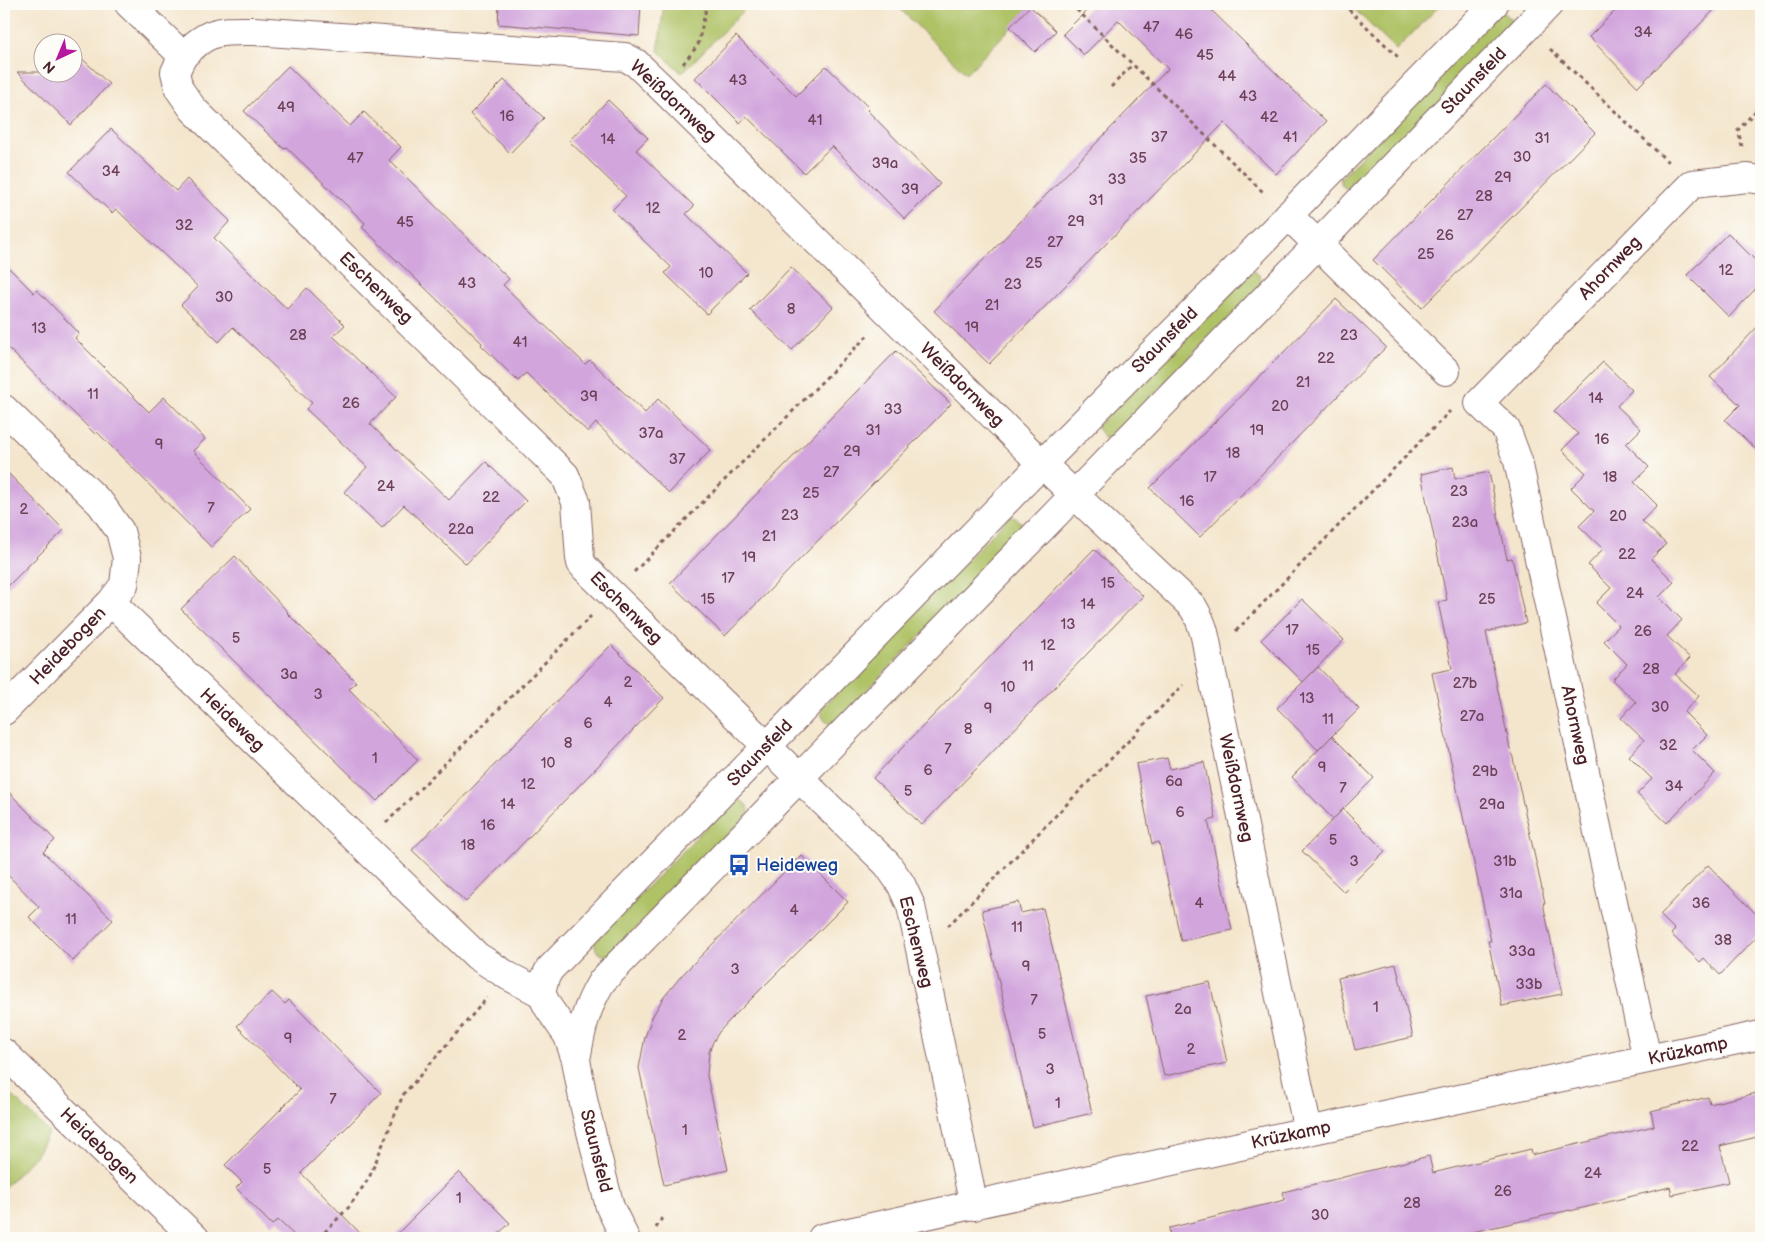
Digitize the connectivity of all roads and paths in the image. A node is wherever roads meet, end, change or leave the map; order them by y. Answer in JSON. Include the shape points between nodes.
{"nodes":[{"id":1,"x":129,"y":4,"type":"edge"},
{"id":2,"x":707,"y":4,"type":"edge"},
{"id":3,"x":1071,"y":4,"type":"edge"},
{"id":4,"x":1081,"y":4,"type":"edge"},
{"id":5,"x":1343,"y":4,"type":"edge"},
{"id":6,"x":1494,"y":4,"type":"edge"},
{"id":7,"x":1549,"y":4,"type":"edge"},
{"id":8,"x":1076,"y":9,"type":"junction"},
{"id":9,"x":1546,"y":45,"type":"dead end"},
{"id":10,"x":183,"y":56,"type":"junction"},
{"id":11,"x":1404,"y":63,"type":"dead end"},
{"id":12,"x":1133,"y":64,"type":"junction"},
{"id":13,"x":661,"y":87,"type":"junction"},
{"id":14,"x":1111,"y":87,"type":"dead end"},
{"id":15,"x":1761,"y":105,"type":"edge"},
{"id":16,"x":1755,"y":179,"type":"edge"},
{"id":17,"x":1692,"y":184,"type":"junction"},
{"id":18,"x":1267,"y":196,"type":"dead end"},
{"id":19,"x":1288,"y":216,"type":"junction"},
{"id":20,"x":1318,"y":245,"type":"junction"},
{"id":21,"x":869,"y":335,"type":"dead end"},
{"id":22,"x":1446,"y":371,"type":"dead end"},
{"id":23,"x":1466,"y":402,"type":"junction"},
{"id":24,"x":4,"y":409,"type":"edge"},
{"id":25,"x":1042,"y":464,"type":"junction"},
{"id":26,"x":1074,"y":495,"type":"junction"},
{"id":27,"x":633,"y":574,"type":"dead end"},
{"id":28,"x":111,"y":602,"type":"junction"},
{"id":29,"x":592,"y":615,"type":"dead end"},
{"id":30,"x":1232,"y":636,"type":"dead end"},
{"id":31,"x":1188,"y":680,"type":"dead end"},
{"id":32,"x":4,"y":711,"type":"edge"},
{"id":33,"x":767,"y":746,"type":"junction"},
{"id":34,"x":799,"y":777,"type":"junction"},
{"id":35,"x":363,"y":846,"type":"junction"},
{"id":36,"x":947,"y":927,"type":"dead end"},
{"id":37,"x":541,"y":993,"type":"junction"},
{"id":38,"x":488,"y":998,"type":"dead end"},
{"id":39,"x":1761,"y":1035,"type":"edge"},
{"id":40,"x":4,"y":1053,"type":"edge"},
{"id":41,"x":1647,"y":1059,"type":"junction"},
{"id":42,"x":576,"y":1060,"type":"junction"},
{"id":43,"x":1308,"y":1131,"type":"junction"},
{"id":44,"x":974,"y":1206,"type":"junction"},
{"id":45,"x":194,"y":1238,"type":"edge"},
{"id":46,"x":318,"y":1238,"type":"edge"},
{"id":47,"x":625,"y":1238,"type":"edge"},
{"id":48,"x":822,"y":1238,"type":"edge"}],
"edges":[{"from":1,"to":10,"type":"street"},
{"from":2,"to":13,"type":"path","via":[[698,45]]},
{"from":3,"to":8,"type":"path"},
{"from":4,"to":8,"type":"path"},
{"from":5,"to":11,"type":"path"},
{"from":6,"to":19,"type":"street","name":"Staunsfeld"},
{"from":7,"to":20,"type":"street","name":"Staunsfeld"},
{"from":8,"to":12,"type":"path"},
{"from":9,"to":17,"type":"path"},
{"from":10,"to":13,"type":"street","name":"Weißdornweg","via":[[206,36],[222,31],[264,31],[625,58],[636,63]]},
{"from":10,"to":33,"type":"street","name":"Eschenweg","via":[[175,72],[179,89],[194,109],[565,475],[576,502],[581,563]]},
{"from":12,"to":14,"type":"path"},
{"from":12,"to":18,"type":"path"},
{"from":13,"to":25,"type":"street","name":"Weißdornweg"},
{"from":15,"to":16,"type":"path","via":[[1738,130]]},
{"from":16,"to":17,"type":"street"},
{"from":17,"to":23,"type":"street","name":"Ahornweg"},
{"from":19,"to":20,"type":"street"},
{"from":19,"to":25,"type":"street","name":"Staunsfeld"},
{"from":20,"to":22,"type":"street"},
{"from":20,"to":26,"type":"street","name":"Staunsfeld"},
{"from":21,"to":27,"type":"path"},
{"from":23,"to":30,"type":"path"},
{"from":23,"to":41,"type":"street","name":"Ahornweg","via":[[1506,429],[1518,461]]},
{"from":24,"to":28,"type":"street","via":[[101,504],[120,531],[127,558],[124,585]]},
{"from":25,"to":26,"type":"street"},
{"from":25,"to":33,"type":"street","name":"Staunsfeld"},
{"from":26,"to":34,"type":"street","name":"Staunsfeld"},
{"from":26,"to":43,"type":"street","name":"Weißdornweg","via":[[1193,607],[1201,621]]},
{"from":28,"to":32,"type":"street","name":"Heidebogen"},
{"from":28,"to":35,"type":"street","name":"Heideweg"},
{"from":29,"to":35,"type":"path"},
{"from":31,"to":36,"type":"path"},
{"from":33,"to":34,"type":"street","name":"Eschenweg"},
{"from":33,"to":37,"type":"street","name":"Staunsfeld","via":[[553,965]]},
{"from":34,"to":42,"type":"street","name":"Staunsfeld","via":[[602,981],[588,1006]]},
{"from":34,"to":44,"type":"street","name":"Eschenweg","via":[[887,864],[911,906]]},
{"from":35,"to":37,"type":"street","name":"Heideweg","via":[[478,956]]},
{"from":37,"to":42,"type":"street","name":"Staunsfeld","via":[[568,1036]]},
{"from":38,"to":46,"type":"path","via":[[403,1095],[369,1178],[350,1206]]},
{"from":39,"to":41,"type":"street","name":"Krüzkamp"},
{"from":40,"to":45,"type":"street","name":"Heidebogen"},
{"from":41,"to":43,"type":"street","name":"Krüzkamp"},
{"from":42,"to":47,"type":"street","name":"Staunsfeld","via":[[610,1207]]},
{"from":43,"to":44,"type":"street","name":"Krüzkamp"},
{"from":44,"to":48,"type":"street","name":"Krüzkamp"}]}
